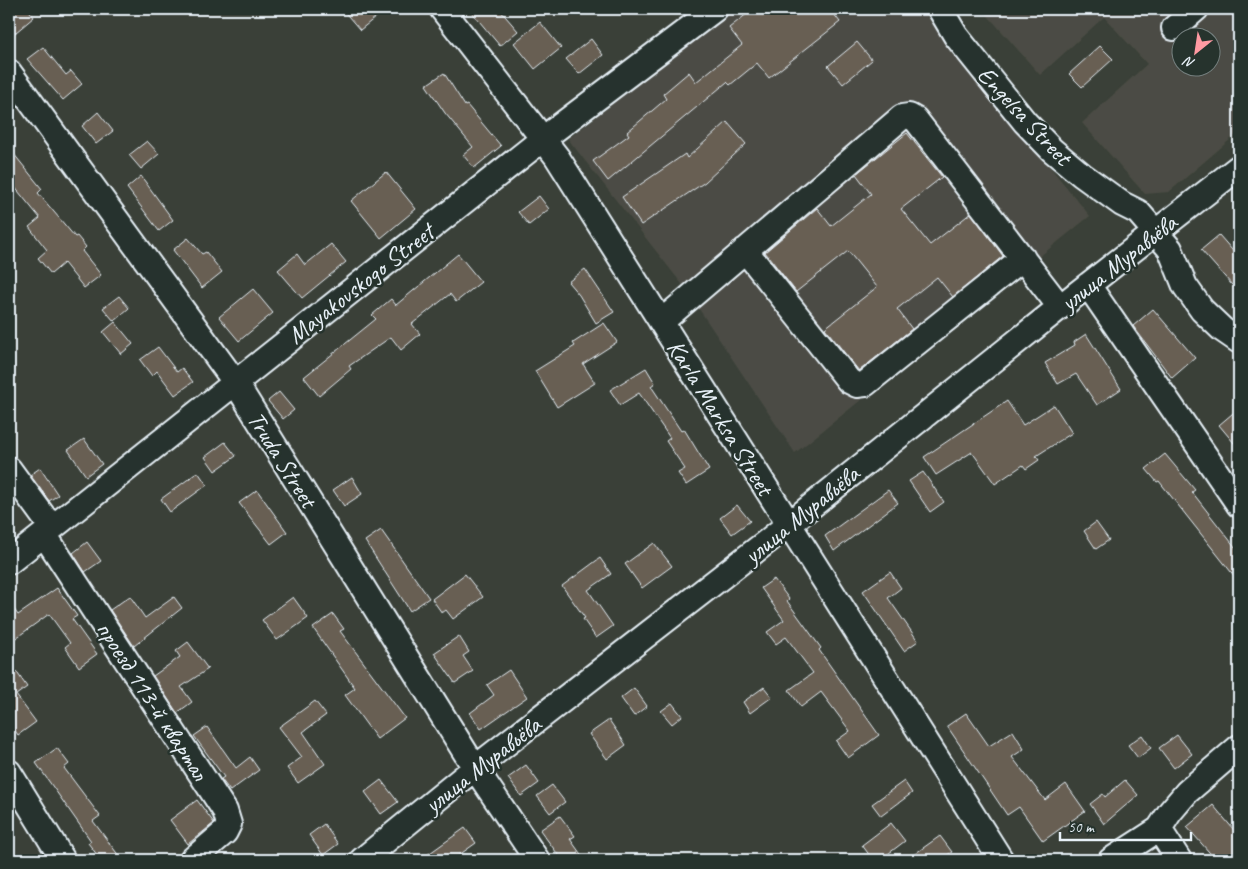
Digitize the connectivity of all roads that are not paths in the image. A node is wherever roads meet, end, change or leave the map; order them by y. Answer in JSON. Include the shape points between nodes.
{"nodes":[{"id":1,"x":442,"y":9,"type":"edge"},
{"id":2,"x":715,"y":9,"type":"edge"},
{"id":3,"x":940,"y":9,"type":"edge"},
{"id":4,"x":1196,"y":9,"type":"edge"},
{"id":5,"x":1174,"y":28,"type":"dead end"},
{"id":6,"x":9,"y":72,"type":"edge"},
{"id":7,"x":544,"y":138,"type":"junction"},
{"id":8,"x":1239,"y":167,"type":"edge"},
{"id":9,"x":1155,"y":232,"type":"junction"},
{"id":10,"x":745,"y":250,"type":"junction"},
{"id":11,"x":1023,"y":258,"type":"junction"},
{"id":12,"x":1088,"y":284,"type":"junction"},
{"id":13,"x":1060,"y":307,"type":"junction"},
{"id":14,"x":661,"y":322,"type":"junction"},
{"id":15,"x":1239,"y":341,"type":"edge"},
{"id":16,"x":235,"y":382,"type":"junction"},
{"id":17,"x":9,"y":469,"type":"edge"},
{"id":18,"x":1239,"y":505,"type":"edge"},
{"id":19,"x":788,"y":523,"type":"junction"},
{"id":20,"x":48,"y":531,"type":"junction"},
{"id":21,"x":9,"y":562,"type":"edge"},
{"id":22,"x":1239,"y":747,"type":"edge"},
{"id":23,"x":475,"y":768,"type":"junction"},
{"id":24,"x":9,"y":772,"type":"edge"},
{"id":25,"x":1159,"y":830,"type":"junction"},
{"id":26,"x":63,"y":860,"type":"edge"},
{"id":27,"x":192,"y":860,"type":"edge"},
{"id":28,"x":362,"y":860,"type":"edge"},
{"id":29,"x":537,"y":860,"type":"edge"},
{"id":30,"x":1001,"y":860,"type":"edge"},
{"id":31,"x":1111,"y":860,"type":"edge"},
{"id":32,"x":1179,"y":860,"type":"edge"}],
"edges":[{"from":1,"to":7,"type":"street","name":"Karla Marksa Street"},
{"from":2,"to":7,"type":"street","name":"Mayakovskogo Street"},
{"from":3,"to":9,"type":"street","name":"Engelsa Street","via":[[956,36],[1025,122],[1082,175],[1138,212]]},
{"from":4,"to":5,"type":"street"},
{"from":6,"to":16,"type":"street","name":"Truda Street"},
{"from":7,"to":14,"type":"street","name":"Karla Marksa Street"},
{"from":7,"to":16,"type":"street","name":"Mayakovskogo Street"},
{"from":8,"to":9,"type":"street","name":"улица Муравьёва"},
{"from":9,"to":12,"type":"street","name":"улица Муравьёва"},
{"from":9,"to":15,"type":"street","name":"Engelsa Street","via":[[1170,249],[1184,286],[1202,310]]},
{"from":10,"to":11,"type":"street","via":[[849,381],[857,385],[866,384]]},
{"from":10,"to":11,"type":"street","via":[[902,118],[909,116],[916,120]]},
{"from":10,"to":14,"type":"street"},
{"from":11,"to":13,"type":"street"},
{"from":12,"to":13,"type":"street","name":"улица Муравьёва"},
{"from":12,"to":18,"type":"street"},
{"from":13,"to":19,"type":"street","name":"улица Муравьёва"},
{"from":14,"to":19,"type":"street","name":"Karla Marksa Street"},
{"from":16,"to":20,"type":"street","name":"Mayakovskogo Street"},
{"from":16,"to":23,"type":"street","name":"Truda Street"},
{"from":17,"to":20,"type":"street","name":"проезд 113-й квартал"},
{"from":19,"to":23,"type":"street","name":"улица Муравьёва"},
{"from":19,"to":30,"type":"street","name":"Karla Marksa Street"},
{"from":20,"to":21,"type":"street","name":"Mayakovskogo Street"},
{"from":20,"to":27,"type":"street","name":"проезд 113-й квартал","via":[[225,811],[229,824],[225,832]]},
{"from":22,"to":25,"type":"street","via":[[1187,792]]},
{"from":23,"to":28,"type":"street","name":"улица Муравьёва"},
{"from":23,"to":29,"type":"street","name":"Truda Street"},
{"from":24,"to":26,"type":"street"},
{"from":25,"to":31,"type":"street"},
{"from":25,"to":32,"type":"street"}]}
